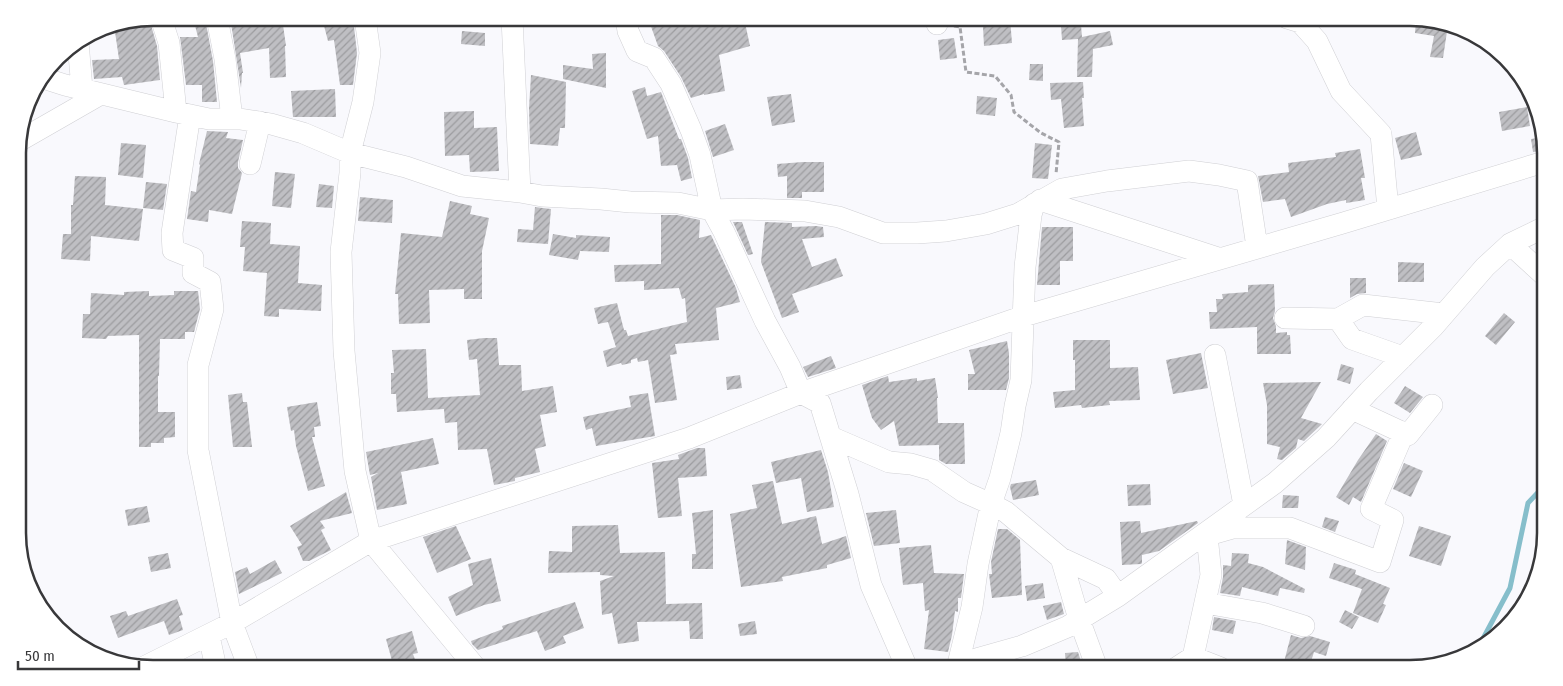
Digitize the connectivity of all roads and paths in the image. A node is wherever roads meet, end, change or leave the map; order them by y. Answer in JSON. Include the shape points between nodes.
{"nodes":[{"id":1,"x":958,"y":26,"type":"edge"},
{"id":2,"x":1304,"y":26,"type":"edge"},
{"id":3,"x":164,"y":27,"type":"edge"},
{"id":4,"x":219,"y":27,"type":"edge"},
{"id":5,"x":366,"y":27,"type":"edge"},
{"id":6,"x":512,"y":27,"type":"edge"},
{"id":7,"x":627,"y":27,"type":"edge"},
{"id":8,"x":80,"y":50,"type":"edge"},
{"id":9,"x":50,"y":80,"type":"edge"},
{"id":10,"x":92,"y":92,"type":"junction"},
{"id":11,"x":183,"y":114,"type":"junction"},
{"id":12,"x":232,"y":119,"type":"junction"},
{"id":13,"x":260,"y":122,"type":"junction"},
{"id":14,"x":28,"y":135,"type":"edge"},
{"id":15,"x":350,"y":154,"type":"junction"},
{"id":16,"x":250,"y":164,"type":"dead end"},
{"id":17,"x":1537,"y":164,"type":"edge"},
{"id":18,"x":520,"y":192,"type":"junction"},
{"id":19,"x":1043,"y":199,"type":"junction"},
{"id":20,"x":1388,"y":209,"type":"junction"},
{"id":21,"x":712,"y":210,"type":"junction"},
{"id":22,"x":1537,"y":231,"type":"edge"},
{"id":23,"x":1510,"y":244,"type":"junction"},
{"id":24,"x":1257,"y":247,"type":"junction"},
{"id":25,"x":1218,"y":258,"type":"junction"},
{"id":26,"x":1537,"y":269,"type":"edge"},
{"id":27,"x":1444,"y":314,"type":"junction"},
{"id":28,"x":1024,"y":316,"type":"junction"},
{"id":29,"x":1285,"y":318,"type":"dead end"},
{"id":30,"x":1338,"y":319,"type":"junction"},
{"id":31,"x":1215,"y":355,"type":"dead end"},
{"id":32,"x":1402,"y":357,"type":"junction"},
{"id":33,"x":800,"y":393,"type":"junction"},
{"id":34,"x":1432,"y":405,"type":"dead end"},
{"id":35,"x":1352,"y":409,"type":"junction"},
{"id":36,"x":1404,"y":432,"type":"junction"},
{"id":37,"x":830,"y":437,"type":"junction"},
{"id":38,"x":991,"y":504,"type":"junction"},
{"id":39,"x":1244,"y":505,"type":"junction"},
{"id":40,"x":1204,"y":536,"type":"junction"},
{"id":41,"x":371,"y":541,"type":"junction"},
{"id":42,"x":1061,"y":558,"type":"junction"},
{"id":43,"x":1118,"y":596,"type":"junction"},
{"id":44,"x":1205,"y":603,"type":"junction"},
{"id":45,"x":1079,"y":619,"type":"junction"},
{"id":46,"x":232,"y":623,"type":"junction"},
{"id":47,"x":1304,"y":626,"type":"dead end"},
{"id":48,"x":209,"y":636,"type":"junction"},
{"id":49,"x":903,"y":659,"type":"edge"},
{"id":50,"x":958,"y":659,"type":"edge"},
{"id":51,"x":978,"y":659,"type":"edge"},
{"id":52,"x":1094,"y":659,"type":"edge"},
{"id":53,"x":1186,"y":659,"type":"edge"},
{"id":54,"x":159,"y":660,"type":"edge"},
{"id":55,"x":214,"y":660,"type":"edge"},
{"id":56,"x":246,"y":660,"type":"edge"},
{"id":57,"x":469,"y":660,"type":"edge"}],
"edges":[{"from":1,"to":19,"type":"path","via":[[966,72],[995,76],[1011,95],[1014,112],[1059,142]]},
{"from":2,"to":20,"type":"street","via":[[1317,41],[1341,91],[1381,134]]},
{"from":3,"to":11,"type":"street"},
{"from":4,"to":12,"type":"street"},
{"from":5,"to":15,"type":"street","via":[[370,53],[363,102]]},
{"from":6,"to":18,"type":"street"},
{"from":7,"to":21,"type":"street","via":[[637,51],[654,58],[671,84],[700,155]]},
{"from":8,"to":10,"type":"street"},
{"from":9,"to":10,"type":"street"},
{"from":10,"to":11,"type":"street"},
{"from":10,"to":14,"type":"street"},
{"from":11,"to":12,"type":"street"},
{"from":11,"to":46,"type":"street","via":[[173,250],[192,258],[193,273],[210,282],[213,309],[198,366],[198,450]]},
{"from":12,"to":13,"type":"street"},
{"from":13,"to":15,"type":"street","via":[[303,133]]},
{"from":13,"to":16,"type":"street"},
{"from":15,"to":18,"type":"street","via":[[406,167],[462,186]]},
{"from":15,"to":41,"type":"street","via":[[341,252],[344,351],[355,471]]},
{"from":17,"to":20,"type":"street"},
{"from":18,"to":21,"type":"street","via":[[678,203]]},
{"from":19,"to":21,"type":"street","via":[[1018,214],[986,224],[917,233],[883,233],[839,217],[805,211]]},
{"from":19,"to":24,"type":"street","via":[[1062,189],[1107,180],[1189,171],[1247,180]]},
{"from":19,"to":25,"type":"street"},
{"from":19,"to":28,"type":"street","via":[[1031,215]]},
{"from":20,"to":24,"type":"street"},
{"from":21,"to":33,"type":"street"},
{"from":22,"to":23,"type":"street"},
{"from":23,"to":26,"type":"street"},
{"from":23,"to":27,"type":"street"},
{"from":24,"to":25,"type":"street"},
{"from":25,"to":28,"type":"street"},
{"from":27,"to":30,"type":"street","via":[[1362,305]]},
{"from":27,"to":32,"type":"street"},
{"from":28,"to":33,"type":"street"},
{"from":28,"to":38,"type":"street","via":[[1021,380],[1011,433]]},
{"from":29,"to":30,"type":"street"},
{"from":30,"to":32,"type":"street","via":[[1352,339]]},
{"from":31,"to":39,"type":"street"},
{"from":32,"to":35,"type":"street"},
{"from":33,"to":37,"type":"street","via":[[820,403]]},
{"from":33,"to":41,"type":"street","via":[[689,438]]},
{"from":34,"to":36,"type":"street","via":[[1408,435]]},
{"from":35,"to":36,"type":"street"},
{"from":35,"to":39,"type":"street","via":[[1282,478]]},
{"from":36,"to":40,"type":"street","via":[[1371,509],[1393,520],[1380,562],[1290,528],[1232,528]]},
{"from":37,"to":38,"type":"street","via":[[889,462],[932,470],[964,492]]},
{"from":37,"to":49,"type":"street","via":[[871,585]]},
{"from":38,"to":42,"type":"street","via":[[1006,512]]},
{"from":38,"to":50,"type":"street","via":[[972,607]]},
{"from":39,"to":40,"type":"street"},
{"from":40,"to":43,"type":"street"},
{"from":40,"to":44,"type":"street","via":[[1211,575]]},
{"from":41,"to":46,"type":"street"},
{"from":41,"to":57,"type":"street"},
{"from":42,"to":43,"type":"street","via":[[1106,579]]},
{"from":42,"to":45,"type":"street"},
{"from":43,"to":45,"type":"street"},
{"from":44,"to":47,"type":"street","via":[[1262,613]]},
{"from":44,"to":53,"type":"street"},
{"from":45,"to":51,"type":"street","via":[[1022,646]]},
{"from":45,"to":52,"type":"street"},
{"from":46,"to":48,"type":"street"},
{"from":46,"to":56,"type":"street"},
{"from":48,"to":54,"type":"street"},
{"from":48,"to":55,"type":"street"}]}
